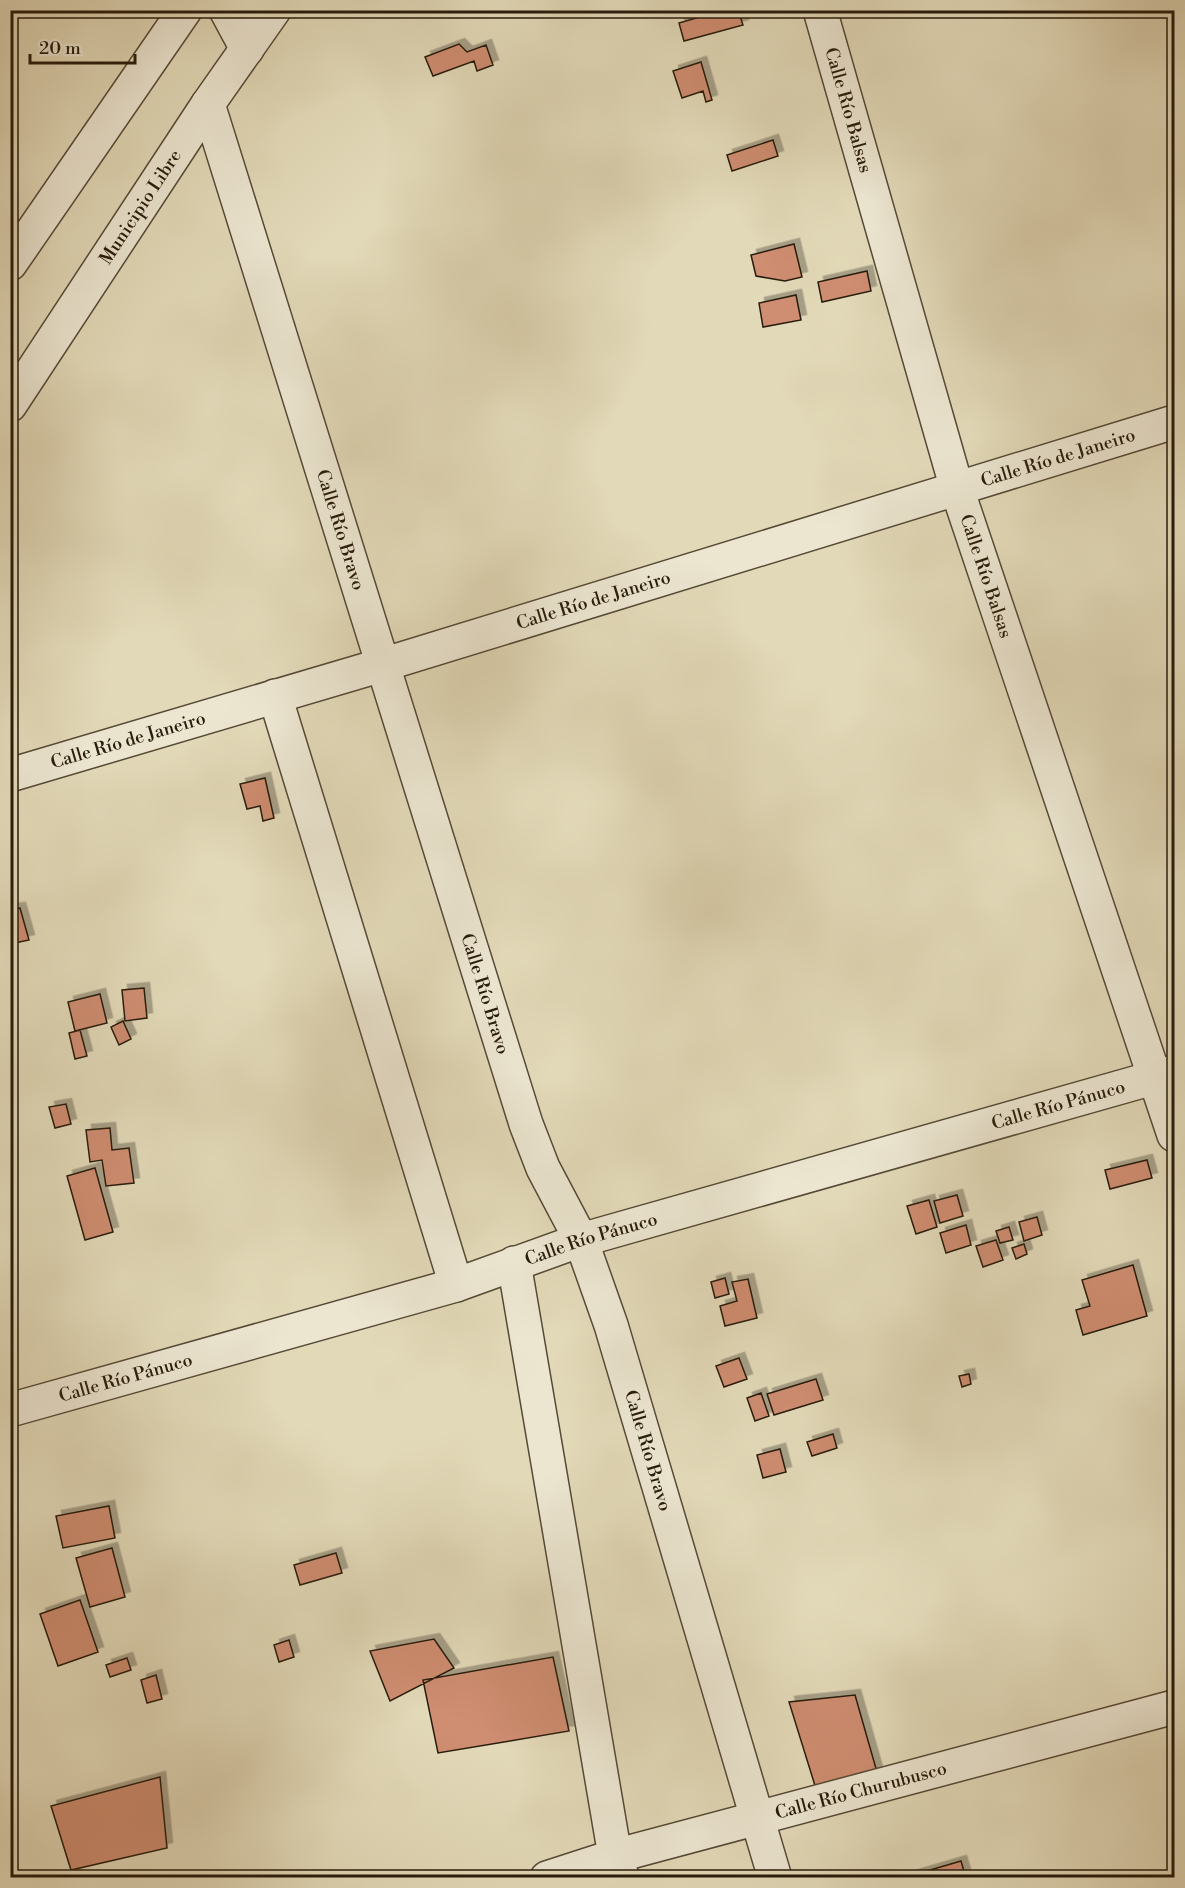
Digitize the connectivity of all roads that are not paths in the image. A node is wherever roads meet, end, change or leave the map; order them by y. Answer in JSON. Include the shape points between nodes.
{"nodes":[{"id":1,"x":185,"y":10,"type":"edge"},
{"id":2,"x":226,"y":10,"type":"edge"},
{"id":3,"x":274,"y":10,"type":"edge"},
{"id":4,"x":820,"y":10,"type":"edge"},
{"id":5,"x":247,"y":49,"type":"junction"},
{"id":6,"x":208,"y":104,"type":"junction"},
{"id":7,"x":10,"y":264,"type":"edge"},
{"id":8,"x":10,"y":405,"type":"edge"},
{"id":9,"x":1174,"y":422,"type":"edge"},
{"id":10,"x":957,"y":489,"type":"junction"},
{"id":11,"x":382,"y":665,"type":"junction"},
{"id":12,"x":275,"y":696,"type":"junction"},
{"id":13,"x":10,"y":775,"type":"edge"},
{"id":14,"x":1165,"y":1075,"type":"edge"},
{"id":15,"x":1174,"y":1135,"type":"edge"},
{"id":16,"x":580,"y":1240,"type":"junction"},
{"id":17,"x":514,"y":1263,"type":"junction"},
{"id":18,"x":456,"y":1285,"type":"junction"},
{"id":19,"x":10,"y":1410,"type":"edge"},
{"id":20,"x":1174,"y":1707,"type":"edge"},
{"id":21,"x":758,"y":1818,"type":"junction"},
{"id":22,"x":619,"y":1867,"type":"edge"},
{"id":23,"x":547,"y":1878,"type":"edge"},
{"id":24,"x":775,"y":1878,"type":"edge"}],
"edges":[{"from":1,"to":7,"type":"street"},
{"from":2,"to":5,"type":"street"},
{"from":3,"to":5,"type":"street","name":"Municipio Libre"},
{"from":4,"to":10,"type":"street","name":"Calle Río Balsas"},
{"from":5,"to":6,"type":"street","name":"Municipio Libre"},
{"from":6,"to":8,"type":"street","name":"Municipio Libre"},
{"from":6,"to":11,"type":"street","name":"Calle Río Bravo"},
{"from":9,"to":10,"type":"street","name":"Calle Río de Janeiro"},
{"from":10,"to":11,"type":"street","name":"Calle Río de Janeiro"},
{"from":10,"to":14,"type":"street","name":"Calle Río Balsas"},
{"from":11,"to":12,"type":"street","name":"Calle Río de Janeiro"},
{"from":11,"to":16,"type":"street","name":"Calle Río Bravo","via":[[526,1124],[543,1168]]},
{"from":12,"to":13,"type":"street","name":"Calle Río de Janeiro"},
{"from":12,"to":18,"type":"street"},
{"from":14,"to":15,"type":"street","name":"Calle Río Balsas"},
{"from":14,"to":16,"type":"street","name":"Calle Río Pánuco"},
{"from":16,"to":17,"type":"street","name":"Calle Río Pánuco"},
{"from":16,"to":21,"type":"street","name":"Calle Río Bravo","via":[[611,1325]]},
{"from":17,"to":18,"type":"street","name":"Calle Río Pánuco"},
{"from":17,"to":22,"type":"street"},
{"from":18,"to":19,"type":"street","name":"Calle Río Pánuco"},
{"from":20,"to":21,"type":"street","name":"Calle Río Churubusco"},
{"from":21,"to":22,"type":"street","name":"Calle Río Churubusco"},
{"from":21,"to":24,"type":"street","name":"Calle Río Bravo"},
{"from":22,"to":23,"type":"street","name":"Calle Río Churubusco"}]}
